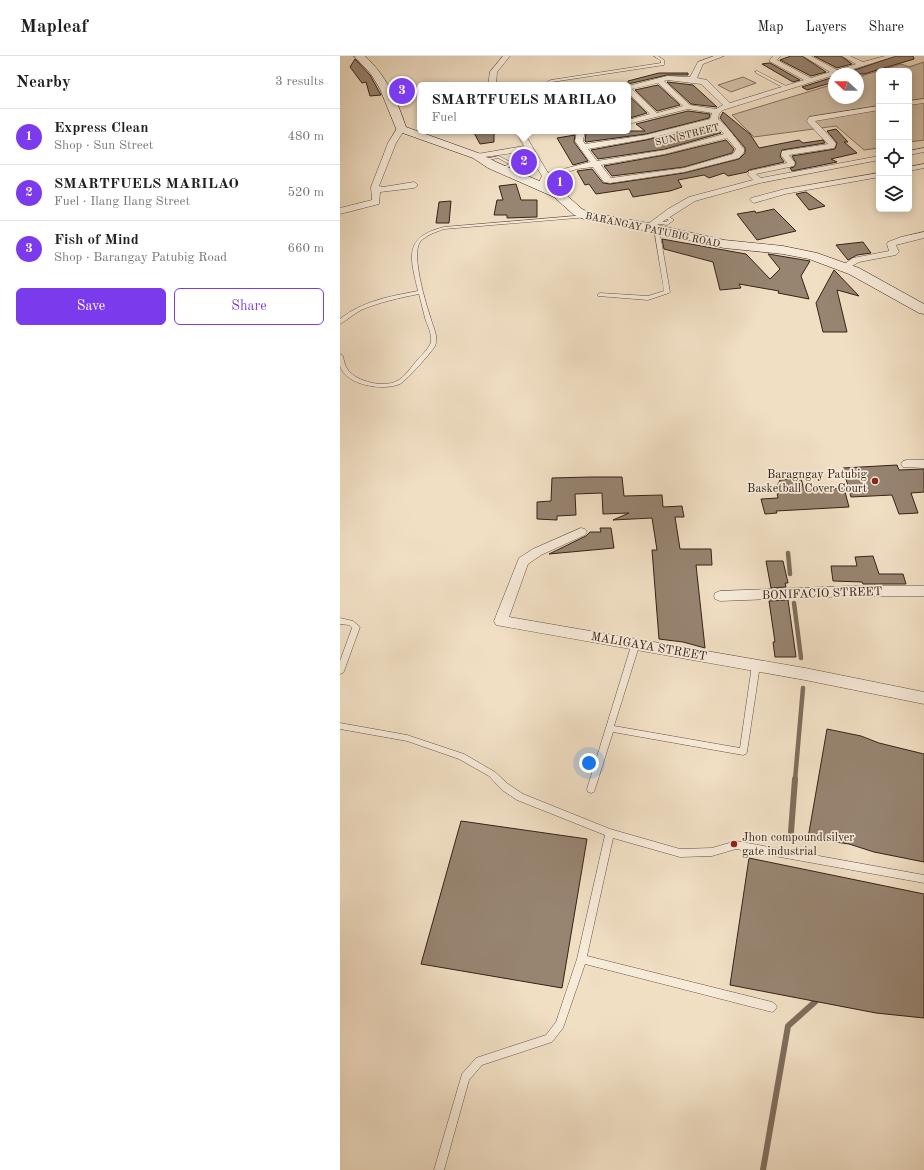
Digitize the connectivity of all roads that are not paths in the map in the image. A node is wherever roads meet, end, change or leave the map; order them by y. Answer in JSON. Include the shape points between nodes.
{"nodes":[{"id":1,"x":359,"y":56,"type":"edge"},
{"id":2,"x":507,"y":56,"type":"edge"},
{"id":3,"x":656,"y":56,"type":"edge"},
{"id":4,"x":694,"y":56,"type":"edge"},
{"id":5,"x":721,"y":56,"type":"edge"},
{"id":6,"x":778,"y":56,"type":"edge"},
{"id":7,"x":806,"y":56,"type":"edge"},
{"id":8,"x":845,"y":56,"type":"edge"},
{"id":9,"x":886,"y":57,"type":"edge"},
{"id":10,"x":700,"y":63,"type":"junction"},
{"id":11,"x":863,"y":65,"type":"junction"},
{"id":12,"x":828,"y":68,"type":"edge"},
{"id":13,"x":853,"y":68,"type":"edge"},
{"id":14,"x":757,"y":72,"type":"dead end"},
{"id":15,"x":828,"y":76,"type":"edge"},
{"id":16,"x":659,"y":80,"type":"junction"},
{"id":17,"x":692,"y":80,"type":"junction"},
{"id":18,"x":811,"y":81,"type":"junction"},
{"id":19,"x":491,"y":82,"type":"edge"},
{"id":20,"x":550,"y":82,"type":"edge"},
{"id":21,"x":631,"y":87,"type":"edge"},
{"id":22,"x":787,"y":88,"type":"junction"},
{"id":23,"x":631,"y":91,"type":"edge"},
{"id":24,"x":924,"y":101,"type":"edge"},
{"id":25,"x":912,"y":103,"type":"edge"},
{"id":26,"x":728,"y":105,"type":"junction"},
{"id":27,"x":688,"y":107,"type":"junction"},
{"id":28,"x":876,"y":108,"type":"edge"},
{"id":29,"x":717,"y":111,"type":"junction"},
{"id":30,"x":655,"y":115,"type":"junction"},
{"id":31,"x":714,"y":120,"type":"junction"},
{"id":32,"x":631,"y":121,"type":"edge"},
{"id":33,"x":401,"y":129,"type":"junction"},
{"id":34,"x":521,"y":134,"type":"edge"},
{"id":35,"x":580,"y":134,"type":"edge"},
{"id":36,"x":729,"y":135,"type":"junction"},
{"id":37,"x":583,"y":147,"type":"junction"},
{"id":38,"x":529,"y":148,"type":"junction"},
{"id":39,"x":924,"y":150,"type":"edge"},
{"id":40,"x":912,"y":152,"type":"edge"},
{"id":41,"x":480,"y":158,"type":"junction"},
{"id":42,"x":876,"y":159,"type":"edge"},
{"id":43,"x":594,"y":164,"type":"junction"},
{"id":44,"x":924,"y":166,"type":"edge"},
{"id":45,"x":912,"y":168,"type":"edge"},
{"id":46,"x":876,"y":176,"type":"edge"},
{"id":47,"x":773,"y":178,"type":"junction"},
{"id":48,"x":544,"y":181,"type":"junction"},
{"id":49,"x":759,"y":181,"type":"junction"},
{"id":50,"x":414,"y":185,"type":"dead end"},
{"id":51,"x":376,"y":188,"type":"junction"},
{"id":52,"x":785,"y":192,"type":"junction"},
{"id":53,"x":754,"y":200,"type":"dead end"},
{"id":54,"x":340,"y":211,"type":"edge"},
{"id":55,"x":588,"y":216,"type":"junction"},
{"id":56,"x":653,"y":226,"type":"junction"},
{"id":57,"x":924,"y":235,"type":"edge"},
{"id":58,"x":845,"y":267,"type":"junction"},
{"id":59,"x":420,"y":292,"type":"junction"},
{"id":60,"x":600,"y":295,"type":"dead end"},
{"id":61,"x":924,"y":310,"type":"edge"},
{"id":62,"x":340,"y":322,"type":"edge"},
{"id":63,"x":340,"y":356,"type":"edge"},
{"id":64,"x":907,"y":464,"type":"dead end"},
{"id":65,"x":924,"y":464,"type":"edge"},
{"id":66,"x":581,"y":532,"type":"dead end"},
{"id":67,"x":924,"y":591,"type":"edge"},
{"id":68,"x":720,"y":596,"type":"dead end"},
{"id":69,"x":340,"y":621,"type":"edge"},
{"id":70,"x":636,"y":643,"type":"junction"},
{"id":71,"x":756,"y":665,"type":"junction"},
{"id":72,"x":340,"y":671,"type":"edge"},
{"id":73,"x":924,"y":698,"type":"edge"},
{"id":74,"x":340,"y":726,"type":"edge"},
{"id":75,"x":610,"y":728,"type":"junction"},
{"id":76,"x":591,"y":789,"type":"dead end"},
{"id":77,"x":610,"y":833,"type":"junction"},
{"id":78,"x":924,"y":879,"type":"edge"},
{"id":79,"x":582,"y":959,"type":"junction"},
{"id":80,"x":772,"y":1007,"type":"dead end"},
{"id":81,"x":439,"y":1170,"type":"edge"}],
"edges":[{"from":1,"to":33,"type":"main road","via":[[387,90]]},
{"from":2,"to":19,"type":"street","via":[[492,73]]},
{"from":3,"to":20,"type":"lane","via":[[663,64]]},
{"from":4,"to":10,"type":"street"},
{"from":5,"to":10,"type":"street"},
{"from":6,"to":18,"type":"street","via":[[773,60]]},
{"from":7,"to":12,"type":"street"},
{"from":8,"to":11,"type":"street"},
{"from":9,"to":11,"type":"street","name":"SUN STREET"},
{"from":10,"to":17,"type":"street"},
{"from":11,"to":13,"type":"street","name":"SUN STREET"},
{"from":14,"to":22,"type":"lane"},
{"from":15,"to":18,"type":"street","name":"SUN STREET"},
{"from":16,"to":17,"type":"street"},
{"from":16,"to":21,"type":"street"},
{"from":16,"to":27,"type":"street"},
{"from":17,"to":26,"type":"street","via":[[704,82]]},
{"from":18,"to":22,"type":"street","name":"SUN STREET"},
{"from":22,"to":26,"type":"street","name":"SUN STREET"},
{"from":23,"to":30,"type":"street"},
{"from":24,"to":25,"type":"street"},
{"from":26,"to":29,"type":"street","name":"SUN STREET"},
{"from":27,"to":29,"type":"street"},
{"from":27,"to":30,"type":"street"},
{"from":28,"to":49,"type":"street","via":[[812,119],[831,146],[785,153],[791,164],[752,173]]},
{"from":29,"to":31,"type":"street","name":"SUN STREET"},
{"from":30,"to":32,"type":"street"},
{"from":31,"to":36,"type":"street","name":"SUN STREET"},
{"from":31,"to":37,"type":"street","via":[[646,137]]},
{"from":33,"to":41,"type":"main road","name":"BARANGAY PATUBIG ROAD"},
{"from":33,"to":51,"type":"street","via":[[392,143]]},
{"from":34,"to":38,"type":"street"},
{"from":35,"to":37,"type":"street","via":[[579,141]]},
{"from":36,"to":43,"type":"street","name":"SUN STREET","via":[[665,152]]},
{"from":36,"to":43,"type":"street","via":[[740,149],[736,156],[684,170],[610,181]]},
{"from":37,"to":43,"type":"street"},
{"from":38,"to":41,"type":"street"},
{"from":38,"to":48,"type":"street"},
{"from":39,"to":40,"type":"street"},
{"from":41,"to":48,"type":"main road","name":"BARANGAY PATUBIG ROAD","via":[[503,170]]},
{"from":42,"to":47,"type":"street"},
{"from":43,"to":48,"type":"street","name":"SUN STREET"},
{"from":44,"to":45,"type":"street"},
{"from":46,"to":52,"type":"street"},
{"from":47,"to":49,"type":"street"},
{"from":47,"to":52,"type":"street"},
{"from":48,"to":55,"type":"main road","name":"BARANGAY PATUBIG ROAD","via":[[578,212]]},
{"from":49,"to":56,"type":"street","via":[[692,199]]},
{"from":50,"to":51,"type":"street","via":[[382,190]]},
{"from":51,"to":54,"type":"street","via":[[376,202]]},
{"from":52,"to":53,"type":"street"},
{"from":55,"to":56,"type":"main road","name":"BARANGAY PATUBIG ROAD"},
{"from":55,"to":59,"type":"lane","via":[[433,231],[419,241],[414,249]]},
{"from":56,"to":58,"type":"main road","name":"BARANGAY PATUBIG ROAD","via":[[724,244],[783,250],[812,256]]},
{"from":56,"to":60,"type":"lane","via":[[658,234],[667,292],[648,298]]},
{"from":57,"to":58,"type":"street","via":[[891,244],[893,253],[856,260]]},
{"from":58,"to":61,"type":"main road","name":"BARANGAY PATUBIG ROAD"},
{"from":59,"to":62,"type":"lane","via":[[384,300],[352,313]]},
{"from":59,"to":63,"type":"lane","via":[[434,337],[431,346],[401,381],[390,385],[367,384],[347,372]]},
{"from":64,"to":65,"type":"street"},
{"from":66,"to":70,"type":"street","name":"MALIGAYA STREET","via":[[523,561],[501,621]]},
{"from":67,"to":68,"type":"street","name":"BONIFACIO STREET"},
{"from":69,"to":72,"type":"lane","via":[[356,627]]},
{"from":70,"to":71,"type":"street","name":"MALIGAYA STREET"},
{"from":70,"to":75,"type":"lane"},
{"from":71,"to":73,"type":"street","name":"MALIGAYA STREET"},
{"from":71,"to":75,"type":"lane","via":[[744,752]]},
{"from":74,"to":77,"type":"lane","via":[[407,738],[461,756],[492,774],[520,797]]},
{"from":75,"to":76,"type":"lane"},
{"from":77,"to":78,"type":"lane","via":[[680,853],[712,852],[736,845]]},
{"from":77,"to":79,"type":"lane"},
{"from":79,"to":80,"type":"lane"},
{"from":79,"to":81,"type":"lane","via":[[560,1025],[549,1039],[479,1061],[465,1077]]}]}
